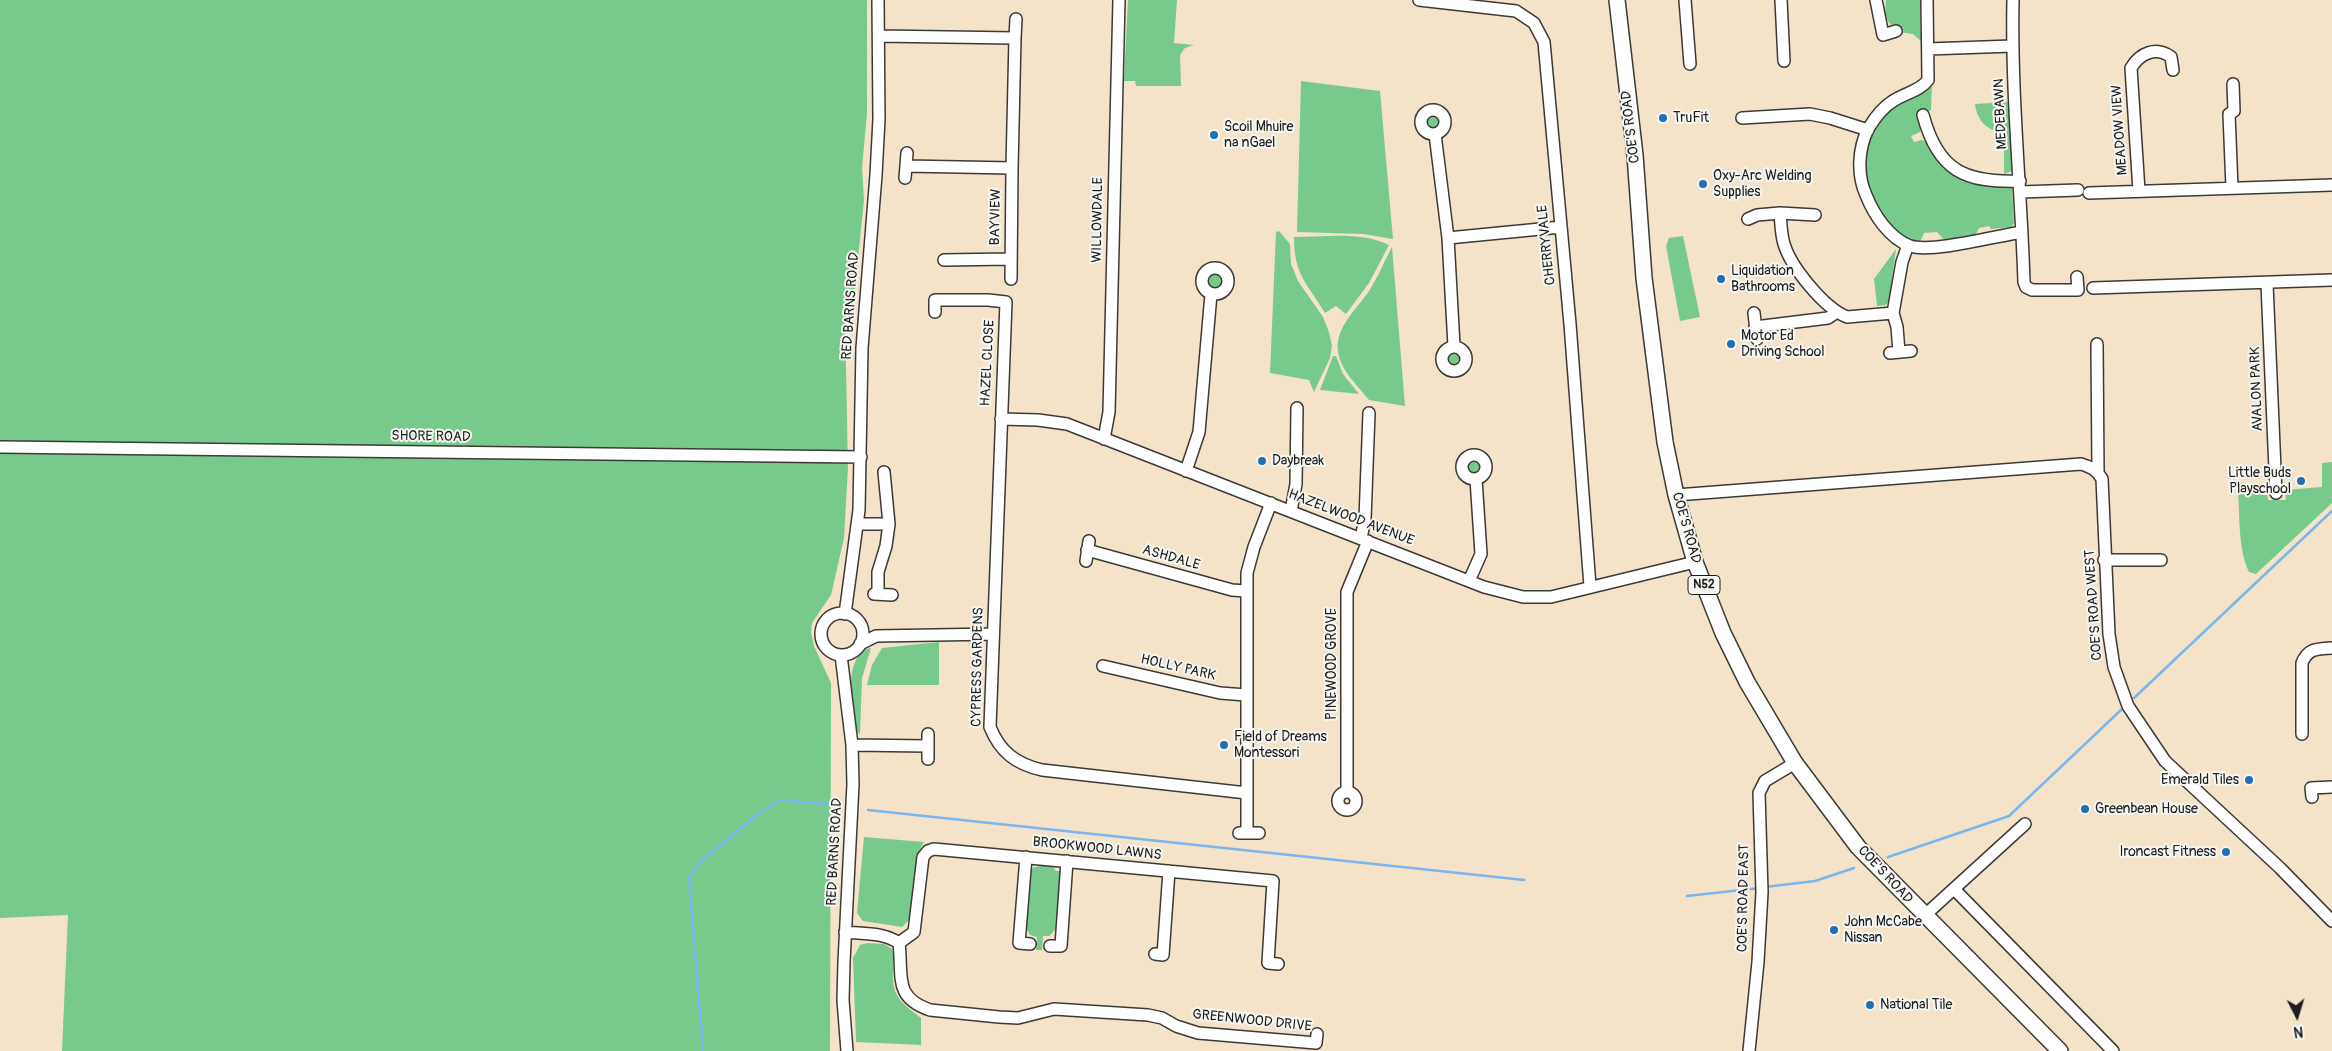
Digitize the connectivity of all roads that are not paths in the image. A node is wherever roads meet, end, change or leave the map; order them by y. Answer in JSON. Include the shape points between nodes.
{"nodes":[{"id":1,"x":878,"y":0,"type":"edge"},
{"id":2,"x":1119,"y":0,"type":"edge"},
{"id":3,"x":1419,"y":0,"type":"edge"},
{"id":4,"x":1617,"y":0,"type":"edge"},
{"id":5,"x":1685,"y":0,"type":"edge"},
{"id":6,"x":1781,"y":0,"type":"edge"},
{"id":7,"x":1876,"y":0,"type":"edge"},
{"id":8,"x":1927,"y":0,"type":"edge"},
{"id":9,"x":2013,"y":0,"type":"edge"},
{"id":10,"x":1016,"y":19,"type":"dead end"},
{"id":11,"x":1896,"y":31,"type":"dead end"},
{"id":12,"x":879,"y":36,"type":"junction"},
{"id":13,"x":1015,"y":38,"type":"junction"},
{"id":14,"x":2012,"y":46,"type":"junction"},
{"id":15,"x":1928,"y":49,"type":"junction"},
{"id":16,"x":1784,"y":61,"type":"dead end"},
{"id":17,"x":1690,"y":64,"type":"dead end"},
{"id":18,"x":2173,"y":70,"type":"dead end"},
{"id":19,"x":2232,"y":84,"type":"dead end"},
{"id":20,"x":1923,"y":115,"type":"dead end"},
{"id":21,"x":1742,"y":118,"type":"dead end"},
{"id":22,"x":1868,"y":130,"type":"junction"},
{"id":23,"x":1435,"y":134,"type":"dead end"},
{"id":24,"x":906,"y":153,"type":"dead end"},
{"id":25,"x":1012,"y":168,"type":"junction"},
{"id":26,"x":2332,"y":185,"type":"edge"},
{"id":27,"x":2020,"y":186,"type":"junction"},
{"id":28,"x":2232,"y":188,"type":"junction"},
{"id":29,"x":2139,"y":191,"type":"junction"},
{"id":30,"x":1780,"y":213,"type":"junction"},
{"id":31,"x":1815,"y":215,"type":"dead end"},
{"id":32,"x":1748,"y":219,"type":"dead end"},
{"id":33,"x":1560,"y":227,"type":"junction"},
{"id":34,"x":2022,"y":232,"type":"junction"},
{"id":35,"x":1448,"y":238,"type":"junction"},
{"id":36,"x":1908,"y":245,"type":"junction"},
{"id":37,"x":1010,"y":259,"type":"junction"},
{"id":38,"x":944,"y":260,"type":"dead end"},
{"id":39,"x":2077,"y":277,"type":"dead end"},
{"id":40,"x":1010,"y":280,"type":"dead end"},
{"id":41,"x":2332,"y":280,"type":"edge"},
{"id":42,"x":2267,"y":284,"type":"junction"},
{"id":43,"x":2093,"y":288,"type":"dead end"},
{"id":44,"x":1211,"y":294,"type":"dead end"},
{"id":45,"x":1834,"y":310,"type":"junction"},
{"id":46,"x":935,"y":312,"type":"dead end"},
{"id":47,"x":1893,"y":312,"type":"junction"},
{"id":48,"x":1754,"y":313,"type":"dead end"},
{"id":49,"x":2097,"y":344,"type":"dead end"},
{"id":50,"x":1454,"y":346,"type":"dead end"},
{"id":51,"x":1900,"y":352,"type":"dead end"},
{"id":52,"x":1297,"y":408,"type":"dead end"},
{"id":53,"x":1370,"y":413,"type":"dead end"},
{"id":54,"x":1001,"y":419,"type":"junction"},
{"id":55,"x":1104,"y":439,"type":"junction"},
{"id":56,"x":0,"y":447,"type":"edge"},
{"id":57,"x":861,"y":457,"type":"junction"},
{"id":58,"x":884,"y":472,"type":"dead end"},
{"id":59,"x":1186,"y":472,"type":"junction"},
{"id":60,"x":2098,"y":472,"type":"junction"},
{"id":61,"x":1476,"y":479,"type":"dead end"},
{"id":62,"x":2276,"y":493,"type":"dead end"},
{"id":63,"x":1676,"y":495,"type":"junction"},
{"id":64,"x":1271,"y":503,"type":"junction"},
{"id":65,"x":1291,"y":511,"type":"junction"},
{"id":66,"x":858,"y":524,"type":"junction"},
{"id":67,"x":889,"y":524,"type":"junction"},
{"id":68,"x":1364,"y":539,"type":"junction"},
{"id":69,"x":1087,"y":551,"type":"dead end"},
{"id":70,"x":2104,"y":560,"type":"junction"},
{"id":71,"x":2161,"y":560,"type":"dead end"},
{"id":72,"x":1695,"y":562,"type":"junction"},
{"id":73,"x":1469,"y":581,"type":"junction"},
{"id":74,"x":1590,"y":586,"type":"junction"},
{"id":75,"x":1246,"y":591,"type":"junction"},
{"id":76,"x":892,"y":595,"type":"dead end"},
{"id":77,"x":845,"y":614,"type":"junction"},
{"id":78,"x":861,"y":626,"type":"junction"},
{"id":79,"x":993,"y":634,"type":"junction"},
{"id":80,"x":876,"y":636,"type":"junction"},
{"id":81,"x":860,"y":644,"type":"junction"},
{"id":82,"x":2332,"y":648,"type":"edge"},
{"id":83,"x":841,"y":655,"type":"junction"},
{"id":84,"x":1104,"y":666,"type":"dead end"},
{"id":85,"x":1246,"y":695,"type":"junction"},
{"id":86,"x":2302,"y":734,"type":"dead end"},
{"id":87,"x":852,"y":745,"type":"junction"},
{"id":88,"x":928,"y":759,"type":"dead end"},
{"id":89,"x":1795,"y":762,"type":"junction"},
{"id":90,"x":2332,"y":787,"type":"edge"},
{"id":91,"x":1347,"y":792,"type":"dead end"},
{"id":92,"x":1247,"y":793,"type":"junction"},
{"id":93,"x":2312,"y":797,"type":"dead end"},
{"id":94,"x":2025,"y":824,"type":"dead end"},
{"id":95,"x":1249,"y":833,"type":"dead end"},
{"id":96,"x":1026,"y":857,"type":"junction"},
{"id":97,"x":1067,"y":861,"type":"junction"},
{"id":98,"x":1169,"y":871,"type":"junction"},
{"id":99,"x":1954,"y":889,"type":"junction"},
{"id":100,"x":1924,"y":916,"type":"junction"},
{"id":101,"x":2332,"y":922,"type":"edge"},
{"id":102,"x":845,"y":932,"type":"junction"},
{"id":103,"x":899,"y":943,"type":"junction"},
{"id":104,"x":1030,"y":944,"type":"dead end"},
{"id":105,"x":1050,"y":946,"type":"dead end"},
{"id":106,"x":1155,"y":954,"type":"dead end"},
{"id":107,"x":1278,"y":964,"type":"dead end"},
{"id":108,"x":1317,"y":1034,"type":"dead end"},
{"id":109,"x":847,"y":1051,"type":"edge"},
{"id":110,"x":1749,"y":1051,"type":"edge"},
{"id":111,"x":2060,"y":1051,"type":"edge"},
{"id":112,"x":2113,"y":1051,"type":"edge"}],
"edges":[{"from":1,"to":12,"type":"street","name":"RED BARNS ROAD"},
{"from":2,"to":55,"type":"street","name":"WILLOWDALE","via":[[1109,403]]},
{"from":3,"to":33,"type":"street","name":"CHERRYVALE","via":[[1516,11],[1526,16],[1541,32]]},
{"from":4,"to":63,"type":"main road","name":"COE'S ROAD","number":"N52","via":[[1635,155],[1644,278],[1664,433]]},
{"from":5,"to":17,"type":"street"},
{"from":6,"to":16,"type":"street"},
{"from":7,"to":11,"type":"street","via":[[1883,35]]},
{"from":8,"to":15,"type":"street"},
{"from":9,"to":14,"type":"street","name":"MEDEBAWN"},
{"from":10,"to":13,"type":"street","name":"BAYVIEW"},
{"from":12,"to":13,"type":"street"},
{"from":12,"to":57,"type":"street","name":"RED BARNS ROAD","via":[[876,175],[862,348]]},
{"from":13,"to":25,"type":"street","name":"BAYVIEW"},
{"from":14,"to":15,"type":"street"},
{"from":14,"to":27,"type":"street","name":"MEDEBAWN"},
{"from":15,"to":22,"type":"street","via":[[1928,80],[1924,86],[1892,101]]},
{"from":18,"to":29,"type":"street","name":"MEADOW VIEW","via":[[2171,57],[2156,51],[2136,59],[2131,68]]},
{"from":19,"to":28,"type":"street","via":[[2234,111],[2229,114]]},
{"from":20,"to":27,"type":"street","via":[[1923,137],[1958,171],[1979,180]]},
{"from":21,"to":22,"type":"street","via":[[1810,114]]},
{"from":22,"to":36,"type":"street","via":[[1860,156],[1862,187],[1872,210],[1886,228]]},
{"from":23,"to":35,"type":"street"},
{"from":24,"to":25,"type":"street","via":[[905,172]]},
{"from":25,"to":37,"type":"street","name":"BAYVIEW"},
{"from":26,"to":28,"type":"street","name":"MEADOW VIEW"},
{"from":27,"to":29,"type":"street","name":"MEADOW VIEW","via":[[2084,192]]},
{"from":27,"to":34,"type":"street","name":"MEDEBAWN"},
{"from":28,"to":29,"type":"street","name":"MEADOW VIEW"},
{"from":30,"to":31,"type":"street"},
{"from":30,"to":32,"type":"street"},
{"from":30,"to":45,"type":"street","via":[[1785,246],[1791,258],[1801,275]]},
{"from":33,"to":35,"type":"street"},
{"from":33,"to":74,"type":"street","name":"CHERRYVALE"},
{"from":34,"to":36,"type":"street","via":[[1947,246]]},
{"from":34,"to":39,"type":"street","name":"MEDEBAWN","via":[[2026,287],[2032,290],[2078,290]]},
{"from":35,"to":50,"type":"street"},
{"from":36,"to":47,"type":"street"},
{"from":37,"to":38,"type":"street","name":"BAYVIEW"},
{"from":37,"to":40,"type":"street"},
{"from":41,"to":42,"type":"street"},
{"from":42,"to":43,"type":"street"},
{"from":42,"to":62,"type":"street","name":"AVALON PARK"},
{"from":44,"to":59,"type":"street","via":[[1199,432]]},
{"from":45,"to":47,"type":"street","via":[[1847,317]]},
{"from":45,"to":48,"type":"street","via":[[1828,318],[1756,333]]},
{"from":46,"to":54,"type":"street","name":"HAZEL CLOSE","via":[[936,300],[1006,302]]},
{"from":47,"to":51,"type":"street"},
{"from":49,"to":60,"type":"street","name":"COE'S ROAD WEST"},
{"from":52,"to":65,"type":"street","via":[[1296,484]]},
{"from":53,"to":68,"type":"street","name":"PINEWOOD GROVE"},
{"from":54,"to":55,"type":"street","name":"HAZELWOOD AVENUE","via":[[1067,424]]},
{"from":54,"to":79,"type":"street","name":"CYPRESS GARDENS"},
{"from":55,"to":59,"type":"street","name":"HAZELWOOD AVENUE"},
{"from":56,"to":57,"type":"street","name":"SHORE ROAD"},
{"from":57,"to":66,"type":"street","name":"RED BARNS ROAD"},
{"from":58,"to":67,"type":"street"},
{"from":59,"to":64,"type":"street","name":"HAZELWOOD AVENUE"},
{"from":60,"to":63,"type":"street","via":[[2081,464]]},
{"from":60,"to":70,"type":"street","name":"COE'S ROAD WEST","via":[[2102,479]]},
{"from":61,"to":73,"type":"street","via":[[1481,554]]},
{"from":63,"to":72,"type":"main road","name":"COE'S ROAD","number":"N52"},
{"from":64,"to":65,"type":"street","name":"HAZELWOOD AVENUE"},
{"from":64,"to":75,"type":"street","via":[[1254,547]]},
{"from":65,"to":68,"type":"street","name":"HAZELWOOD AVENUE"},
{"from":66,"to":67,"type":"street"},
{"from":66,"to":77,"type":"street","name":"RED BARNS ROAD"},
{"from":67,"to":76,"type":"street","via":[[876,594]]},
{"from":68,"to":73,"type":"street","name":"HAZELWOOD AVENUE"},
{"from":68,"to":91,"type":"street","name":"PINEWOOD GROVE","via":[[1347,592]]},
{"from":69,"to":75,"type":"street","name":"ASHDALE"},
{"from":70,"to":71,"type":"street"},
{"from":70,"to":101,"type":"street","name":"COE'S ROAD WEST","via":[[2114,667],[2136,720],[2165,761],[2280,868]]},
{"from":72,"to":74,"type":"street","name":"HAZELWOOD AVENUE"},
{"from":72,"to":89,"type":"main road","name":"COE'S ROAD","number":"N52","via":[[1723,633],[1747,682]]},
{"from":73,"to":74,"type":"street","name":"HAZELWOOD AVENUE","via":[[1503,593],[1538,598]]},
{"from":75,"to":85,"type":"street"},
{"from":77,"to":78,"type":"street","via":[[857,619]]},
{"from":77,"to":83,"type":"street","via":[[827,620],[821,632],[824,645],[834,654]]},
{"from":78,"to":80,"type":"street"},
{"from":78,"to":81,"type":"street","via":[[863,636]]},
{"from":79,"to":80,"type":"street"},
{"from":79,"to":92,"type":"street","name":"CYPRESS GARDENS","via":[[990,727],[995,740],[1012,759],[1042,770]]},
{"from":80,"to":81,"type":"street"},
{"from":81,"to":83,"type":"street","via":[[853,652]]},
{"from":82,"to":86,"type":"street","via":[[2313,650],[2306,654],[2302,663]]},
{"from":83,"to":87,"type":"street","name":"RED BARNS ROAD"},
{"from":84,"to":85,"type":"street","name":"HOLLY PARK","via":[[1220,693]]},
{"from":85,"to":92,"type":"street"},
{"from":87,"to":88,"type":"street","via":[[928,740]]},
{"from":87,"to":102,"type":"street","name":"RED BARNS ROAD","via":[[851,843]]},
{"from":89,"to":100,"type":"main road","name":"COE'S ROAD","number":"N52","via":[[1858,847]]},
{"from":89,"to":110,"type":"street","name":"COE'S ROAD EAST","via":[[1765,781],[1760,793],[1762,887]]},
{"from":90,"to":93,"type":"street","via":[[2311,788]]},
{"from":92,"to":95,"type":"street"},
{"from":94,"to":99,"type":"street"},
{"from":96,"to":97,"type":"street","name":"BROOKWOOD LAWNS"},
{"from":96,"to":103,"type":"street","name":"BROOKWOOD LAWNS","via":[[928,851],[924,857],[914,932]]},
{"from":96,"to":104,"type":"street","via":[[1020,943]]},
{"from":97,"to":98,"type":"street","name":"BROOKWOOD LAWNS"},
{"from":97,"to":105,"type":"street","via":[[1061,946]]},
{"from":98,"to":106,"type":"street","via":[[1162,955]]},
{"from":98,"to":107,"type":"street","name":"BROOKWOOD LAWNS","via":[[1274,881],[1268,963]]},
{"from":99,"to":100,"type":"street"},
{"from":99,"to":112,"type":"street"},
{"from":100,"to":111,"type":"main road","name":"COE'S ROAD","number":"N52"},
{"from":102,"to":103,"type":"street","via":[[876,934]]},
{"from":102,"to":109,"type":"street","name":"RED BARNS ROAD","via":[[843,1000]]},
{"from":103,"to":108,"type":"street","name":"GREENWOOD DRIVE","via":[[902,990],[917,1006],[930,1010],[1018,1018],[1054,1009],[1080,1010],[1162,1018],[1198,1033],[1316,1043]]}]}
